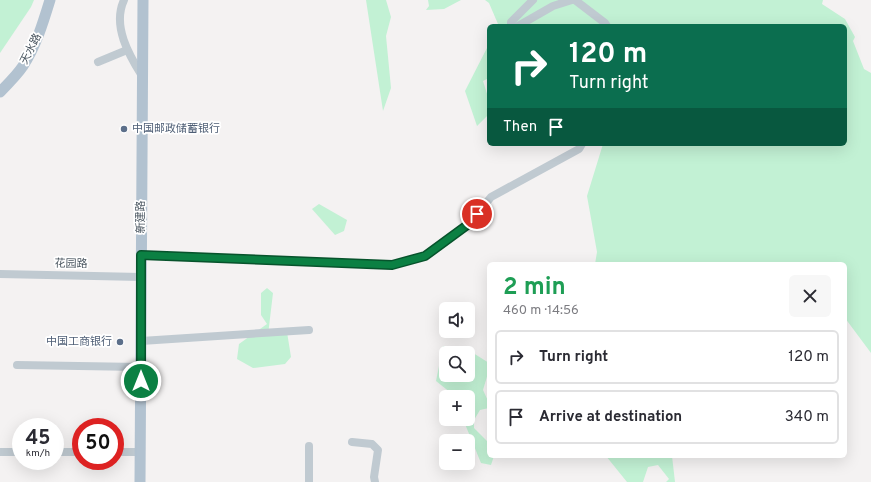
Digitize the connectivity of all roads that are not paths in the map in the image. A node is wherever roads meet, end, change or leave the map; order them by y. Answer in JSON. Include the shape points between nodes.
{"nodes":[{"id":1,"x":50,"y":0,"type":"edge"},
{"id":2,"x":124,"y":0,"type":"edge"},
{"id":3,"x":143,"y":0,"type":"edge"},
{"id":4,"x":533,"y":0,"type":"edge"},
{"id":5,"x":573,"y":0,"type":"edge"},
{"id":6,"x":511,"y":24,"type":"edge"},
{"id":7,"x":522,"y":24,"type":"edge"},
{"id":8,"x":606,"y":24,"type":"edge"},
{"id":9,"x":127,"y":50,"type":"junction"},
{"id":10,"x":98,"y":62,"type":"dead end"},
{"id":11,"x":142,"y":76,"type":"junction"},
{"id":12,"x":0,"y":92,"type":"edge"},
{"id":13,"x":581,"y":146,"type":"edge"},
{"id":14,"x":141,"y":255,"type":"junction"},
{"id":15,"x":0,"y":274,"type":"edge"},
{"id":16,"x":141,"y":277,"type":"junction"},
{"id":17,"x":308,"y":330,"type":"dead end"},
{"id":18,"x":140,"y":341,"type":"junction"},
{"id":19,"x":17,"y":365,"type":"dead end"},
{"id":20,"x":140,"y":367,"type":"junction"},
{"id":21,"x":352,"y":442,"type":"dead end"},
{"id":22,"x":309,"y":446,"type":"dead end"},
{"id":23,"x":0,"y":452,"type":"edge"},
{"id":24,"x":12,"y":452,"type":"edge"},
{"id":25,"x":124,"y":452,"type":"edge"},
{"id":26,"x":141,"y":452,"type":"junction"},
{"id":27,"x":140,"y":482,"type":"edge"},
{"id":28,"x":309,"y":482,"type":"edge"},
{"id":29,"x":375,"y":482,"type":"edge"}],
"edges":[{"from":1,"to":12,"type":"main road","name":"天水路","via":[[31,51],[22,67]]},
{"from":2,"to":9,"type":"street","via":[[120,18]]},
{"from":3,"to":11,"type":"main road","name":"新建路"},
{"from":4,"to":6,"type":"street"},
{"from":5,"to":7,"type":"street","via":[[553,6]]},
{"from":5,"to":8,"type":"street"},
{"from":9,"to":10,"type":"street"},
{"from":9,"to":11,"type":"street"},
{"from":11,"to":14,"type":"main road","name":"新建路"},
{"from":13,"to":14,"type":"street","via":[[491,197],[470,223],[425,256],[392,265]]},
{"from":14,"to":16,"type":"main road","name":"新建路"},
{"from":15,"to":16,"type":"street","name":"花园路"},
{"from":16,"to":18,"type":"main road","name":"新建路"},
{"from":17,"to":18,"type":"street"},
{"from":18,"to":20,"type":"main road","name":"新建路"},
{"from":19,"to":20,"type":"street"},
{"from":20,"to":26,"type":"main road","name":"新建路"},
{"from":21,"to":29,"type":"street","via":[[372,444],[378,450]]},
{"from":22,"to":28,"type":"street"},
{"from":23,"to":24,"type":"street"},
{"from":25,"to":26,"type":"street"},
{"from":26,"to":27,"type":"main road","name":"新建路"}]}
